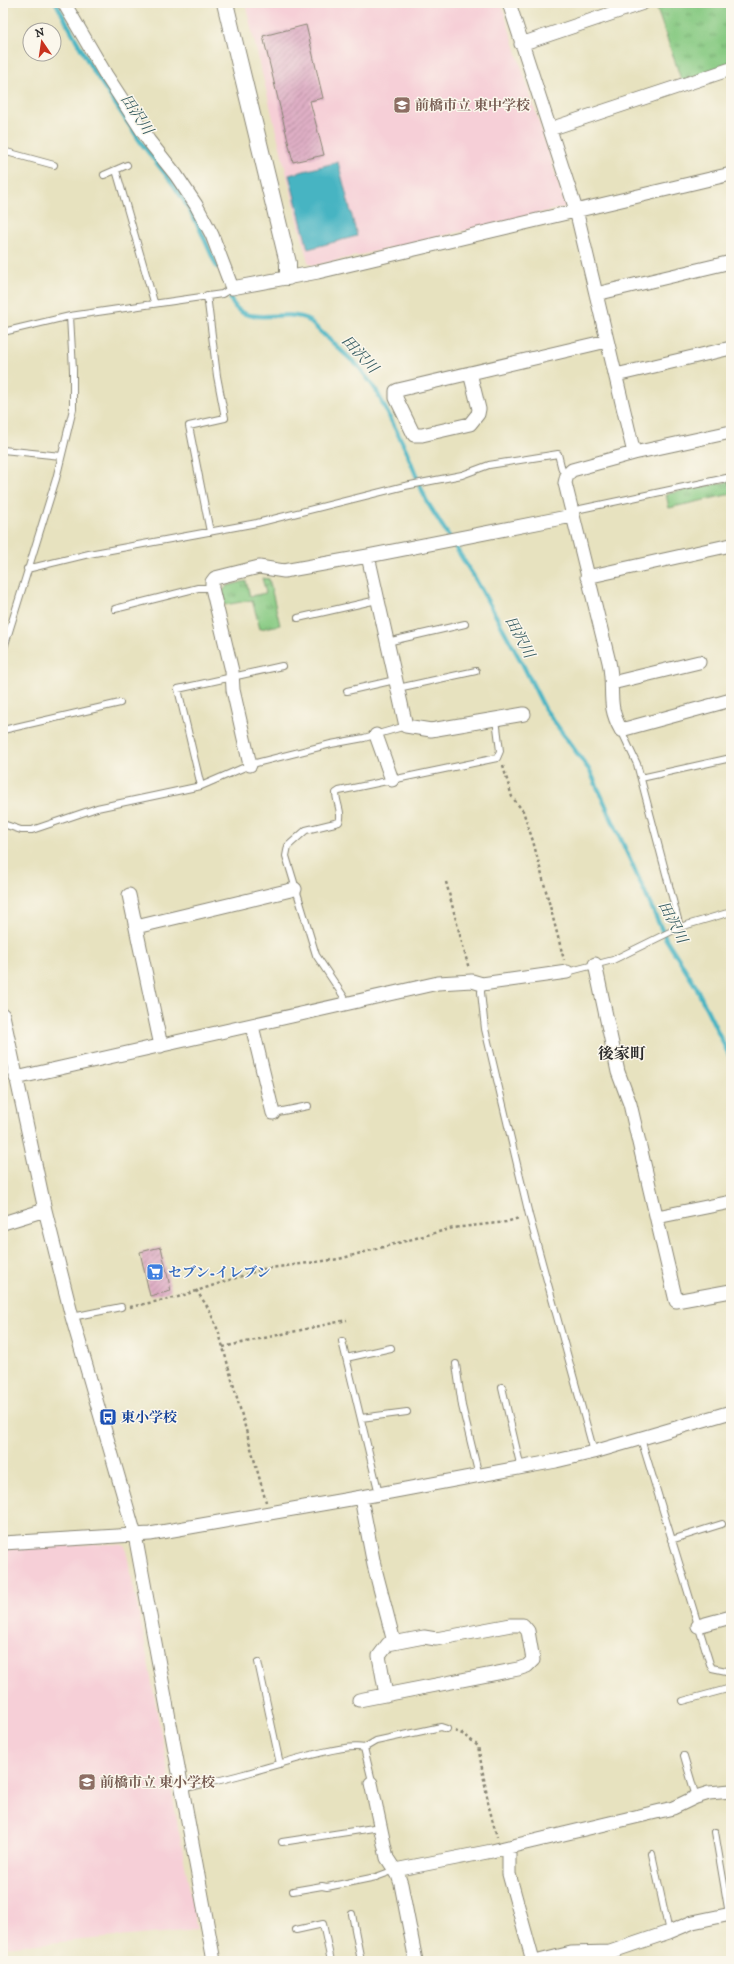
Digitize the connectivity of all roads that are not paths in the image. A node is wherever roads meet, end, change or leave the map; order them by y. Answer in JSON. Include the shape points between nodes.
{"nodes":[{"id":1,"x":64,"y":3,"type":"edge"},
{"id":2,"x":225,"y":3,"type":"edge"},
{"id":3,"x":509,"y":3,"type":"edge"},
{"id":4,"x":643,"y":3,"type":"edge"},
{"id":5,"x":521,"y":44,"type":"junction"},
{"id":6,"x":731,"y":69,"type":"edge"},
{"id":7,"x":550,"y":129,"type":"junction"},
{"id":8,"x":3,"y":151,"type":"edge"},
{"id":9,"x":54,"y":165,"type":"dead end"},
{"id":10,"x":127,"y":165,"type":"dead end"},
{"id":11,"x":116,"y":170,"type":"junction"},
{"id":12,"x":731,"y":174,"type":"edge"},
{"id":13,"x":104,"y":175,"type":"dead end"},
{"id":14,"x":576,"y":210,"type":"junction"},
{"id":15,"x":731,"y":262,"type":"edge"},
{"id":16,"x":288,"y":277,"type":"junction"},
{"id":17,"x":232,"y":288,"type":"junction"},
{"id":18,"x":596,"y":294,"type":"junction"},
{"id":19,"x":208,"y":295,"type":"junction"},
{"id":20,"x":154,"y":302,"type":"junction"},
{"id":21,"x":70,"y":316,"type":"junction"},
{"id":22,"x":3,"y":332,"type":"edge"},
{"id":23,"x":607,"y":341,"type":"junction"},
{"id":24,"x":731,"y":348,"type":"edge"},
{"id":25,"x":470,"y":373,"type":"junction"},
{"id":26,"x":616,"y":375,"type":"junction"},
{"id":27,"x":731,"y":432,"type":"edge"},
{"id":28,"x":3,"y":450,"type":"edge"},
{"id":29,"x":634,"y":454,"type":"junction"},
{"id":30,"x":61,"y":456,"type":"junction"},
{"id":31,"x":566,"y":475,"type":"junction"},
{"id":32,"x":730,"y":477,"type":"edge"},
{"id":33,"x":731,"y":485,"type":"edge"},
{"id":34,"x":571,"y":513,"type":"junction"},
{"id":35,"x":210,"y":532,"type":"junction"},
{"id":36,"x":731,"y":545,"type":"edge"},
{"id":37,"x":368,"y":556,"type":"junction"},
{"id":38,"x":27,"y":569,"type":"junction"},
{"id":39,"x":587,"y":577,"type":"junction"},
{"id":40,"x":212,"y":588,"type":"junction"},
{"id":41,"x":377,"y":600,"type":"junction"},
{"id":42,"x":115,"y":609,"type":"dead end"},
{"id":43,"x":298,"y":618,"type":"dead end"},
{"id":44,"x":465,"y":624,"type":"dead end"},
{"id":45,"x":387,"y":642,"type":"junction"},
{"id":46,"x":3,"y":651,"type":"edge"},
{"id":47,"x":699,"y":662,"type":"dead end"},
{"id":48,"x":282,"y":666,"type":"dead end"},
{"id":49,"x":476,"y":671,"type":"dead end"},
{"id":50,"x":232,"y":677,"type":"junction"},
{"id":51,"x":612,"y":683,"type":"junction"},
{"id":52,"x":396,"y":684,"type":"junction"},
{"id":53,"x":347,"y":691,"type":"dead end"},
{"id":54,"x":731,"y":700,"type":"edge"},
{"id":55,"x":120,"y":703,"type":"dead end"},
{"id":56,"x":524,"y":714,"type":"dead end"},
{"id":57,"x":496,"y":719,"type":"junction"},
{"id":58,"x":406,"y":726,"type":"junction"},
{"id":59,"x":3,"y":730,"type":"edge"},
{"id":60,"x":621,"y":730,"type":"junction"},
{"id":61,"x":376,"y":735,"type":"junction"},
{"id":62,"x":731,"y":758,"type":"edge"},
{"id":63,"x":250,"y":765,"type":"junction"},
{"id":64,"x":641,"y":778,"type":"junction"},
{"id":65,"x":392,"y":780,"type":"junction"},
{"id":66,"x":201,"y":786,"type":"junction"},
{"id":67,"x":3,"y":824,"type":"edge"},
{"id":68,"x":295,"y":889,"type":"junction"},
{"id":69,"x":129,"y":896,"type":"dead end"},
{"id":70,"x":731,"y":912,"type":"edge"},
{"id":71,"x":136,"y":927,"type":"junction"},
{"id":72,"x":680,"y":927,"type":"junction"},
{"id":73,"x":595,"y":964,"type":"junction"},
{"id":74,"x":566,"y":972,"type":"joint"},
{"id":75,"x":477,"y":982,"type":"junction"},
{"id":76,"x":346,"y":1004,"type":"junction"},
{"id":77,"x":3,"y":1015,"type":"edge"},
{"id":78,"x":252,"y":1026,"type":"junction"},
{"id":79,"x":161,"y":1046,"type":"junction"},
{"id":80,"x":16,"y":1078,"type":"junction"},
{"id":81,"x":308,"y":1106,"type":"dead end"},
{"id":82,"x":274,"y":1113,"type":"joint"},
{"id":83,"x":731,"y":1202,"type":"edge"},
{"id":84,"x":45,"y":1210,"type":"junction"},
{"id":85,"x":656,"y":1217,"type":"junction"},
{"id":86,"x":3,"y":1223,"type":"edge"},
{"id":87,"x":731,"y":1291,"type":"edge"},
{"id":88,"x":121,"y":1307,"type":"road end"},
{"id":89,"x":72,"y":1317,"type":"junction"},
{"id":90,"x":342,"y":1341,"type":"dead end"},
{"id":91,"x":391,"y":1348,"type":"dead end"},
{"id":92,"x":346,"y":1358,"type":"junction"},
{"id":93,"x":456,"y":1364,"type":"dead end"},
{"id":94,"x":502,"y":1386,"type":"dead end"},
{"id":95,"x":407,"y":1412,"type":"dead end"},
{"id":96,"x":731,"y":1412,"type":"edge"},
{"id":97,"x":361,"y":1418,"type":"junction"},
{"id":98,"x":640,"y":1439,"type":"junction"},
{"id":99,"x":594,"y":1452,"type":"junction"},
{"id":100,"x":521,"y":1468,"type":"junction"},
{"id":101,"x":479,"y":1476,"type":"junction"},
{"id":102,"x":379,"y":1494,"type":"junction"},
{"id":103,"x":361,"y":1498,"type":"junction"},
{"id":104,"x":722,"y":1524,"type":"dead end"},
{"id":105,"x":135,"y":1535,"type":"junction"},
{"id":106,"x":671,"y":1540,"type":"junction"},
{"id":107,"x":3,"y":1543,"type":"edge"},
{"id":108,"x":731,"y":1618,"type":"edge"},
{"id":109,"x":698,"y":1626,"type":"junction"},
{"id":110,"x":394,"y":1642,"type":"junction"},
{"id":111,"x":258,"y":1662,"type":"dead end"},
{"id":112,"x":731,"y":1672,"type":"edge"},
{"id":113,"x":731,"y":1688,"type":"edge"},
{"id":114,"x":386,"y":1695,"type":"junction"},
{"id":115,"x":359,"y":1700,"type":"dead end"},
{"id":116,"x":683,"y":1701,"type":"dead end"},
{"id":117,"x":447,"y":1729,"type":"road end"},
{"id":118,"x":364,"y":1748,"type":"junction"},
{"id":119,"x":684,"y":1756,"type":"dead end"},
{"id":120,"x":280,"y":1764,"type":"junction"},
{"id":121,"x":371,"y":1783,"type":"joint"},
{"id":122,"x":181,"y":1789,"type":"junction"},
{"id":123,"x":731,"y":1791,"type":"edge"},
{"id":124,"x":696,"y":1797,"type":"junction"},
{"id":125,"x":380,"y":1827,"type":"junction"},
{"id":126,"x":715,"y":1832,"type":"dead end"},
{"id":127,"x":282,"y":1842,"type":"dead end"},
{"id":128,"x":504,"y":1849,"type":"junction"},
{"id":129,"x":652,"y":1854,"type":"dead end"},
{"id":130,"x":395,"y":1870,"type":"junction"},
{"id":131,"x":293,"y":1891,"type":"dead end"},
{"id":132,"x":352,"y":1914,"type":"dead end"},
{"id":133,"x":730,"y":1914,"type":"edge"},
{"id":134,"x":296,"y":1930,"type":"dead end"},
{"id":135,"x":669,"y":1932,"type":"junction"},
{"id":136,"x":606,"y":1957,"type":"edge"},
{"id":137,"x":214,"y":1961,"type":"edge"},
{"id":138,"x":331,"y":1961,"type":"edge"},
{"id":139,"x":361,"y":1961,"type":"edge"},
{"id":140,"x":416,"y":1961,"type":"edge"},
{"id":141,"x":533,"y":1961,"type":"edge"},
{"id":142,"x":539,"y":1961,"type":"edge"}],
"edges":[{"from":1,"to":17,"type":"street","via":[[149,141],[199,210],[212,235]]},
{"from":2,"to":16,"type":"street","via":[[288,263]]},
{"from":3,"to":5,"type":"street"},
{"from":4,"to":5,"type":"street"},
{"from":5,"to":7,"type":"street"},
{"from":6,"to":7,"type":"street"},
{"from":7,"to":14,"type":"street"},
{"from":8,"to":9,"type":"lane"},
{"from":10,"to":11,"type":"lane"},
{"from":11,"to":13,"type":"lane"},
{"from":11,"to":20,"type":"lane"},
{"from":12,"to":14,"type":"street"},
{"from":14,"to":16,"type":"street"},
{"from":14,"to":18,"type":"street"},
{"from":15,"to":18,"type":"street"},
{"from":16,"to":17,"type":"street"},
{"from":17,"to":19,"type":"lane","via":[[222,294]]},
{"from":18,"to":23,"type":"street"},
{"from":19,"to":20,"type":"lane"},
{"from":19,"to":35,"type":"lane","via":[[217,376],[225,418],[189,426]]},
{"from":20,"to":21,"type":"lane"},
{"from":21,"to":22,"type":"lane"},
{"from":21,"to":30,"type":"lane","via":[[74,395]]},
{"from":23,"to":25,"type":"street"},
{"from":23,"to":26,"type":"street"},
{"from":24,"to":26,"type":"street"},
{"from":25,"to":25,"type":"street","via":[[396,391],[396,398],[414,435],[473,422],[479,409]]},
{"from":26,"to":29,"type":"street"},
{"from":27,"to":29,"type":"street"},
{"from":28,"to":30,"type":"lane"},
{"from":29,"to":31,"type":"street","via":[[572,470]]},
{"from":30,"to":38,"type":"lane","via":[[50,500]]},
{"from":31,"to":34,"type":"street","via":[[565,484]]},
{"from":31,"to":35,"type":"lane","via":[[562,470],[560,457],[554,454],[495,464],[462,475],[412,484],[257,523]]},
{"from":32,"to":33,"type":"lane"},
{"from":32,"to":34,"type":"lane"},
{"from":34,"to":37,"type":"street"},
{"from":34,"to":39,"type":"street"},
{"from":35,"to":38,"type":"lane","via":[[89,554]]},
{"from":36,"to":39,"type":"street"},
{"from":37,"to":40,"type":"street","via":[[284,571],[259,567],[215,578]]},
{"from":37,"to":41,"type":"street"},
{"from":38,"to":46,"type":"lane"},
{"from":39,"to":51,"type":"street"},
{"from":40,"to":42,"type":"lane","via":[[198,588]]},
{"from":40,"to":50,"type":"street"},
{"from":41,"to":43,"type":"lane"},
{"from":41,"to":45,"type":"street"},
{"from":44,"to":45,"type":"lane"},
{"from":45,"to":52,"type":"street"},
{"from":47,"to":51,"type":"street"},
{"from":48,"to":50,"type":"lane"},
{"from":49,"to":52,"type":"lane"},
{"from":50,"to":63,"type":"street"},
{"from":50,"to":66,"type":"lane","via":[[178,689]]},
{"from":51,"to":60,"type":"street","via":[[612,708]]},
{"from":52,"to":53,"type":"lane"},
{"from":52,"to":58,"type":"street"},
{"from":54,"to":60,"type":"street"},
{"from":55,"to":59,"type":"lane"},
{"from":56,"to":57,"type":"street"},
{"from":57,"to":58,"type":"street","via":[[431,730]]},
{"from":57,"to":65,"type":"lane","via":[[500,751],[498,757]]},
{"from":58,"to":61,"type":"lane"},
{"from":60,"to":64,"type":"lane"},
{"from":61,"to":63,"type":"lane"},
{"from":61,"to":65,"type":"street"},
{"from":62,"to":64,"type":"lane"},
{"from":63,"to":66,"type":"lane"},
{"from":64,"to":72,"type":"lane"},
{"from":65,"to":68,"type":"lane","via":[[339,790],[336,797],[341,819],[339,822],[306,830],[288,846],[286,856]]},
{"from":66,"to":67,"type":"lane","via":[[97,808],[32,830],[21,830]]},
{"from":68,"to":71,"type":"street"},
{"from":68,"to":76,"type":"lane","via":[[316,955]]},
{"from":69,"to":71,"type":"street"},
{"from":70,"to":72,"type":"lane"},
{"from":71,"to":79,"type":"street"},
{"from":72,"to":73,"type":"lane","via":[[613,960]]},
{"from":73,"to":74,"type":"lane"},
{"from":73,"to":85,"type":"street","via":[[618,1072],[630,1104]]},
{"from":74,"to":75,"type":"street"},
{"from":75,"to":76,"type":"street","via":[[438,983]]},
{"from":75,"to":99,"type":"lane","via":[[481,992],[485,1028],[529,1215]]},
{"from":76,"to":78,"type":"street"},
{"from":77,"to":80,"type":"street"},
{"from":78,"to":79,"type":"street"},
{"from":78,"to":82,"type":"street"},
{"from":79,"to":80,"type":"street"},
{"from":80,"to":84,"type":"street"},
{"from":81,"to":82,"type":"lane"},
{"from":83,"to":85,"type":"street"},
{"from":84,"to":86,"type":"street"},
{"from":84,"to":89,"type":"street"},
{"from":85,"to":87,"type":"street","via":[[676,1301]]},
{"from":88,"to":89,"type":"lane"},
{"from":89,"to":105,"type":"street"},
{"from":90,"to":92,"type":"lane"},
{"from":91,"to":92,"type":"lane"},
{"from":92,"to":97,"type":"lane"},
{"from":93,"to":101,"type":"lane","via":[[462,1406]]},
{"from":94,"to":100,"type":"lane"},
{"from":95,"to":97,"type":"lane"},
{"from":96,"to":98,"type":"street"},
{"from":97,"to":102,"type":"lane"},
{"from":98,"to":99,"type":"street"},
{"from":98,"to":106,"type":"lane"},
{"from":99,"to":100,"type":"street"},
{"from":100,"to":101,"type":"street"},
{"from":101,"to":102,"type":"street"},
{"from":102,"to":103,"type":"street"},
{"from":103,"to":105,"type":"street"},
{"from":103,"to":110,"type":"street","via":[[374,1564]]},
{"from":104,"to":106,"type":"lane"},
{"from":105,"to":107,"type":"street"},
{"from":105,"to":122,"type":"street"},
{"from":106,"to":109,"type":"lane"},
{"from":108,"to":109,"type":"street"},
{"from":109,"to":112,"type":"lane","via":[[712,1668]]},
{"from":110,"to":114,"type":"street","via":[[388,1644],[379,1656]]},
{"from":110,"to":114,"type":"street","via":[[436,1639],[519,1624],[528,1631],[533,1660],[527,1666],[518,1669]]},
{"from":111,"to":120,"type":"lane"},
{"from":113,"to":116,"type":"lane"},
{"from":114,"to":115,"type":"street"},
{"from":117,"to":118,"type":"lane","via":[[441,1727],[376,1741]]},
{"from":118,"to":120,"type":"lane","via":[[332,1750]]},
{"from":118,"to":121,"type":"lane"},
{"from":119,"to":124,"type":"lane"},
{"from":120,"to":122,"type":"lane"},
{"from":121,"to":125,"type":"street"},
{"from":122,"to":137,"type":"street"},
{"from":123,"to":124,"type":"street"},
{"from":124,"to":128,"type":"street","via":[[673,1808]]},
{"from":125,"to":127,"type":"lane"},
{"from":125,"to":130,"type":"street","via":[[387,1858]]},
{"from":126,"to":133,"type":"lane"},
{"from":128,"to":130,"type":"street"},
{"from":128,"to":141,"type":"street"},
{"from":129,"to":135,"type":"lane"},
{"from":130,"to":131,"type":"lane","via":[[369,1879]]},
{"from":130,"to":140,"type":"street","via":[[401,1884]]},
{"from":132,"to":139,"type":"lane"},
{"from":133,"to":135,"type":"street","via":[[693,1922]]},
{"from":134,"to":138,"type":"lane","via":[[323,1924]]},
{"from":135,"to":136,"type":"street"},
{"from":136,"to":142,"type":"street","via":[[571,1953]]}]}
